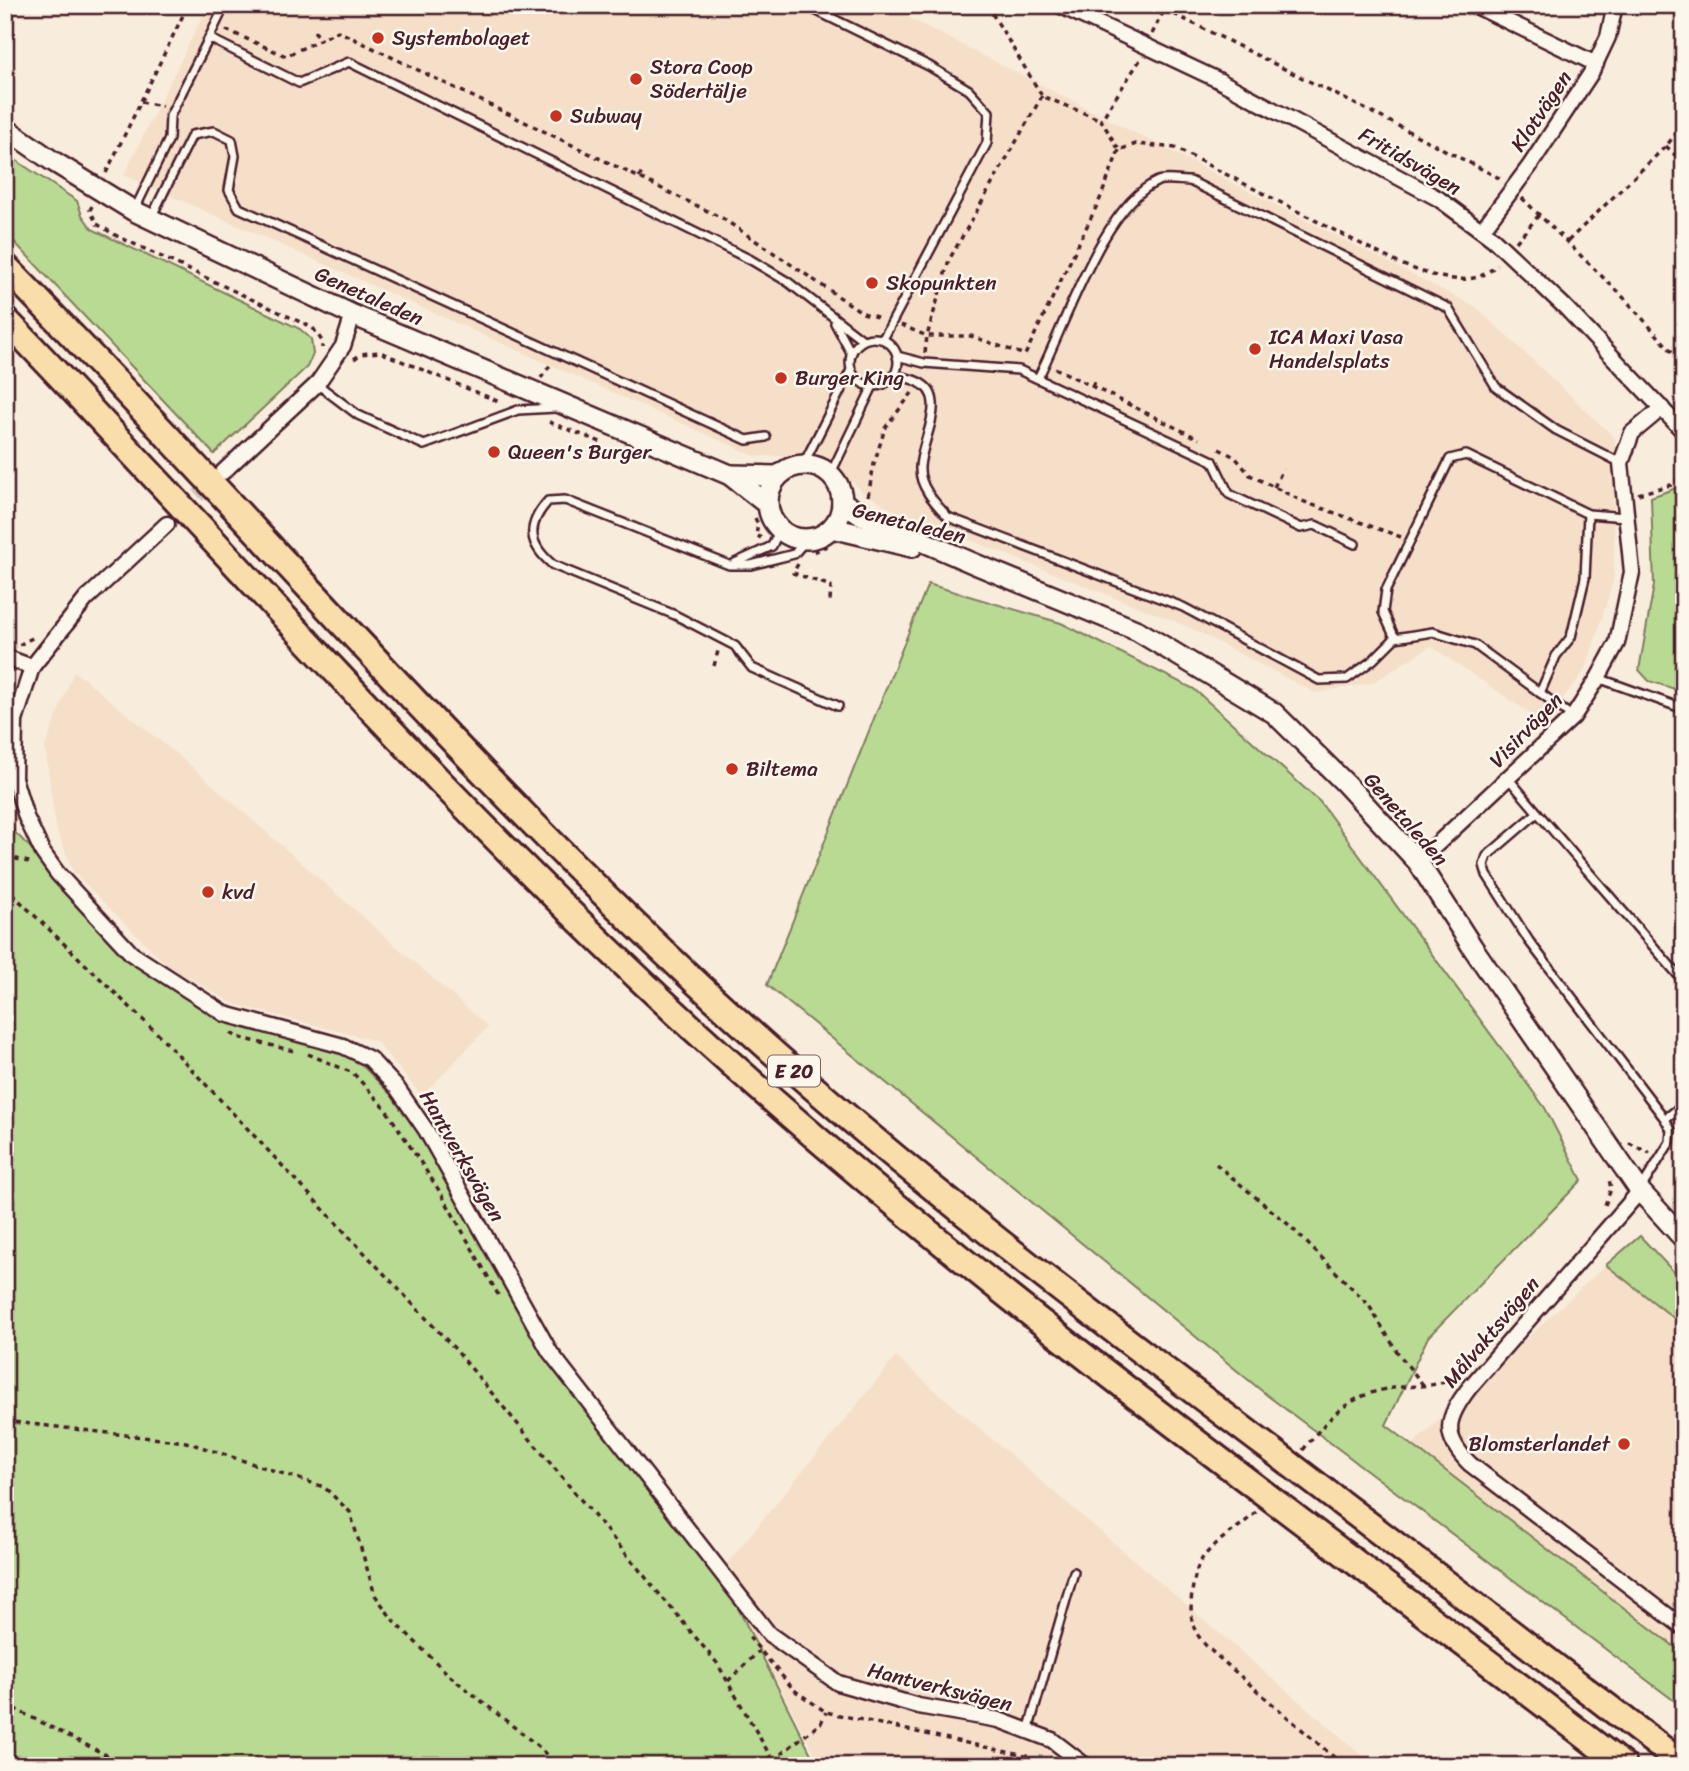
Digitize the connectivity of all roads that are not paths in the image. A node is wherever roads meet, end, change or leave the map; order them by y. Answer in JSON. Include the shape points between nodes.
{"nodes":[{"id":1,"x":225,"y":5,"type":"edge"},
{"id":2,"x":1059,"y":5,"type":"edge"},
{"id":3,"x":1474,"y":5,"type":"edge"},
{"id":4,"x":1615,"y":5,"type":"edge"},
{"id":5,"x":809,"y":7,"type":"dead end"},
{"id":6,"x":209,"y":38,"type":"junction"},
{"id":7,"x":1596,"y":64,"type":"junction"},
{"id":8,"x":5,"y":128,"type":"edge"},
{"id":9,"x":143,"y":215,"type":"junction"},
{"id":10,"x":1482,"y":230,"type":"junction"},
{"id":11,"x":5,"y":266,"type":"edge"},
{"id":12,"x":353,"y":315,"type":"junction"},
{"id":13,"x":5,"y":318,"type":"edge"},
{"id":14,"x":833,"y":319,"type":"junction"},
{"id":15,"x":863,"y":340,"type":"junction"},
{"id":16,"x":883,"y":340,"type":"junction"},
{"id":17,"x":852,"y":353,"type":"junction"},
{"id":18,"x":897,"y":356,"type":"junction"},
{"id":19,"x":851,"y":370,"type":"junction"},
{"id":20,"x":893,"y":377,"type":"junction"},
{"id":21,"x":1038,"y":379,"type":"junction"},
{"id":22,"x":317,"y":384,"type":"junction"},
{"id":23,"x":873,"y":386,"type":"junction"},
{"id":24,"x":569,"y":407,"type":"junction"},
{"id":25,"x":1662,"y":408,"type":"junction"},
{"id":26,"x":1684,"y":432,"type":"edge"},
{"id":27,"x":766,"y":437,"type":"dead end"},
{"id":28,"x":1620,"y":463,"type":"junction"},
{"id":29,"x":803,"y":465,"type":"junction"},
{"id":30,"x":223,"y":472,"type":"tunnel mouth"},
{"id":31,"x":730,"y":475,"type":"junction"},
{"id":32,"x":830,"y":475,"type":"junction"},
{"id":33,"x":778,"y":476,"type":"junction"},
{"id":34,"x":842,"y":502,"type":"junction"},
{"id":35,"x":768,"y":505,"type":"junction"},
{"id":36,"x":1588,"y":514,"type":"junction"},
{"id":37,"x":1626,"y":517,"type":"junction"},
{"id":38,"x":167,"y":524,"type":"tunnel mouth"},
{"id":39,"x":831,"y":527,"type":"junction"},
{"id":40,"x":780,"y":529,"type":"junction"},
{"id":41,"x":807,"y":539,"type":"junction"},
{"id":42,"x":1354,"y":544,"type":"dead end"},
{"id":43,"x":975,"y":564,"type":"junction"},
{"id":44,"x":729,"y":565,"type":"junction"},
{"id":45,"x":1395,"y":638,"type":"junction"},
{"id":46,"x":5,"y":657,"type":"edge"},
{"id":47,"x":32,"y":667,"type":"junction"},
{"id":48,"x":1598,"y":678,"type":"junction"},
{"id":49,"x":1540,"y":693,"type":"junction"},
{"id":50,"x":838,"y":706,"type":"dead end"},
{"id":51,"x":1684,"y":709,"type":"edge"},
{"id":52,"x":1573,"y":717,"type":"junction"},
{"id":53,"x":1509,"y":779,"type":"junction"},
{"id":54,"x":1538,"y":813,"type":"junction"},
{"id":55,"x":1418,"y":862,"type":"junction"},
{"id":56,"x":1684,"y":982,"type":"edge"},
{"id":57,"x":1684,"y":1104,"type":"edge"},
{"id":58,"x":1665,"y":1119,"type":"junction"},
{"id":59,"x":1640,"y":1191,"type":"junction"},
{"id":60,"x":1684,"y":1239,"type":"edge"},
{"id":61,"x":1074,"y":1572,"type":"dead end"},
{"id":62,"x":1684,"y":1628,"type":"edge"},
{"id":63,"x":1028,"y":1731,"type":"junction"},
{"id":64,"x":1684,"y":1765,"type":"edge"},
{"id":65,"x":1086,"y":1766,"type":"edge"},
{"id":66,"x":1624,"y":1766,"type":"edge"}],
"edges":[{"from":1,"to":6,"type":"lane"},
{"from":2,"to":10,"type":"street","name":"Fritidsvägen","via":[[1218,80],[1439,199]]},
{"from":3,"to":7,"type":"street"},
{"from":4,"to":7,"type":"street","name":"Klotvägen"},
{"from":5,"to":16,"type":"lane","via":[[929,66],[969,90],[989,112],[987,143]]},
{"from":6,"to":9,"type":"lane","via":[[170,116],[169,139]]},
{"from":6,"to":14,"type":"lane","via":[[299,83],[349,62],[751,260],[788,282]]},
{"from":7,"to":10,"type":"street","name":"Klotvägen","via":[[1563,119]]},
{"from":8,"to":9,"type":"main road","name":"Genetaleden"},
{"from":9,"to":12,"type":"main road","name":"Genetaleden"},
{"from":9,"to":27,"type":"lane","via":[[192,135],[214,131],[232,140],[235,156],[229,190],[239,208],[747,440]]},
{"from":10,"to":25,"type":"street","name":"Fritidsvägen","via":[[1566,307]]},
{"from":11,"to":64,"type":"highway","number":"E 20","via":[[522,814],[767,1047],[1052,1285]]},
{"from":12,"to":22,"type":"street","via":[[343,346]]},
{"from":12,"to":24,"type":"main road","name":"Genetaleden"},
{"from":13,"to":66,"type":"highway","number":"E 20","via":[[491,835],[693,1029],[904,1213],[1013,1300]]},
{"from":14,"to":15,"type":"lane"},
{"from":14,"to":17,"type":"lane"},
{"from":15,"to":16,"type":"lane"},
{"from":15,"to":17,"type":"lane"},
{"from":16,"to":18,"type":"lane"},
{"from":17,"to":19,"type":"lane"},
{"from":18,"to":20,"type":"lane"},
{"from":18,"to":21,"type":"lane","via":[[924,363],[1019,370]]},
{"from":19,"to":23,"type":"lane","via":[[860,381]]},
{"from":19,"to":29,"type":"lane"},
{"from":20,"to":23,"type":"lane"},
{"from":20,"to":45,"type":"lane","via":[[906,376],[926,386],[934,403],[919,469],[928,495],[948,517],[1183,607],[1319,680],[1347,678]]},
{"from":21,"to":28,"type":"lane","via":[[1105,232],[1132,199],[1160,180],[1191,181],[1448,308],[1496,387],[1556,430]]},
{"from":21,"to":42,"type":"lane","via":[[1213,461],[1229,494],[1301,528],[1315,525]]},
{"from":22,"to":24,"type":"lane","via":[[358,415],[424,445],[518,410]]},
{"from":22,"to":30,"type":"street"},
{"from":23,"to":32,"type":"lane"},
{"from":24,"to":31,"type":"main road","name":"Genetaleden"},
{"from":25,"to":26,"type":"street","name":"Fritidsvägen"},
{"from":25,"to":28,"type":"street","via":[[1632,433]]},
{"from":28,"to":37,"type":"street","name":"Visirvägen"},
{"from":29,"to":32,"type":"main road"},
{"from":29,"to":33,"type":"main road","name":"Genetaleden"},
{"from":31,"to":33,"type":"main road","name":"Genetaleden"},
{"from":31,"to":35,"type":"main road","name":"Genetaleden"},
{"from":32,"to":34,"type":"main road","name":"Genetaleden"},
{"from":33,"to":35,"type":"main road"},
{"from":34,"to":39,"type":"main road","name":"Genetaleden"},
{"from":34,"to":43,"type":"main road","name":"Genetaleden"},
{"from":35,"to":40,"type":"main road","name":"Genetaleden"},
{"from":36,"to":37,"type":"lane"},
{"from":36,"to":45,"type":"lane","via":[[1466,455],[1450,459],[1386,590],[1383,612]]},
{"from":36,"to":49,"type":"lane","via":[[1585,578],[1571,637],[1556,656]]},
{"from":37,"to":48,"type":"street","name":"Visirvägen","via":[[1632,572],[1617,643]]},
{"from":38,"to":47,"type":"street","name":"Hantverksvägen","via":[[86,599]]},
{"from":39,"to":41,"type":"main road","name":"Genetaleden"},
{"from":39,"to":43,"type":"main road","name":"Genetaleden"},
{"from":40,"to":41,"type":"main road","via":[[791,537]]},
{"from":40,"to":44,"type":"lane","via":[[772,546]]},
{"from":41,"to":44,"type":"lane","via":[[794,554],[751,565]]},
{"from":43,"to":55,"type":"main road","name":"Genetaleden","via":[[1138,631],[1274,713]]},
{"from":44,"to":50,"type":"lane","via":[[565,500],[548,501],[539,511],[532,539],[538,552],[553,565],[675,615],[735,646],[752,668]]},
{"from":45,"to":49,"type":"lane","via":[[1433,632],[1475,645]]},
{"from":46,"to":47,"type":"street"},
{"from":47,"to":63,"type":"street","name":"Hantverksvägen","via":[[15,721],[14,778],[26,817],[58,874],[132,954],[225,1014],[343,1046],[370,1059],[426,1129],[550,1352],[769,1634],[838,1683],[918,1706],[999,1720]]},
{"from":48,"to":51,"type":"lane"},
{"from":48,"to":52,"type":"street","name":"Visirvägen"},
{"from":49,"to":52,"type":"lane"},
{"from":52,"to":53,"type":"street","name":"Visirvägen"},
{"from":53,"to":54,"type":"lane"},
{"from":53,"to":55,"type":"street","name":"Visirvägen"},
{"from":54,"to":56,"type":"lane"},
{"from":54,"to":58,"type":"lane","via":[[1487,856],[1487,875],[1529,941]]},
{"from":55,"to":59,"type":"main road","name":"Genetaleden"},
{"from":57,"to":58,"type":"lane"},
{"from":58,"to":59,"type":"lane","via":[[1671,1130],[1670,1142]]},
{"from":59,"to":60,"type":"main road","name":"Genetaleden"},
{"from":59,"to":62,"type":"street","name":"Målvaktsvägen","via":[[1462,1397],[1450,1419],[1451,1441],[1470,1464]]},
{"from":61,"to":63,"type":"lane"},
{"from":63,"to":65,"type":"street","name":"Hantverksvägen","via":[[1052,1740]]}]}
